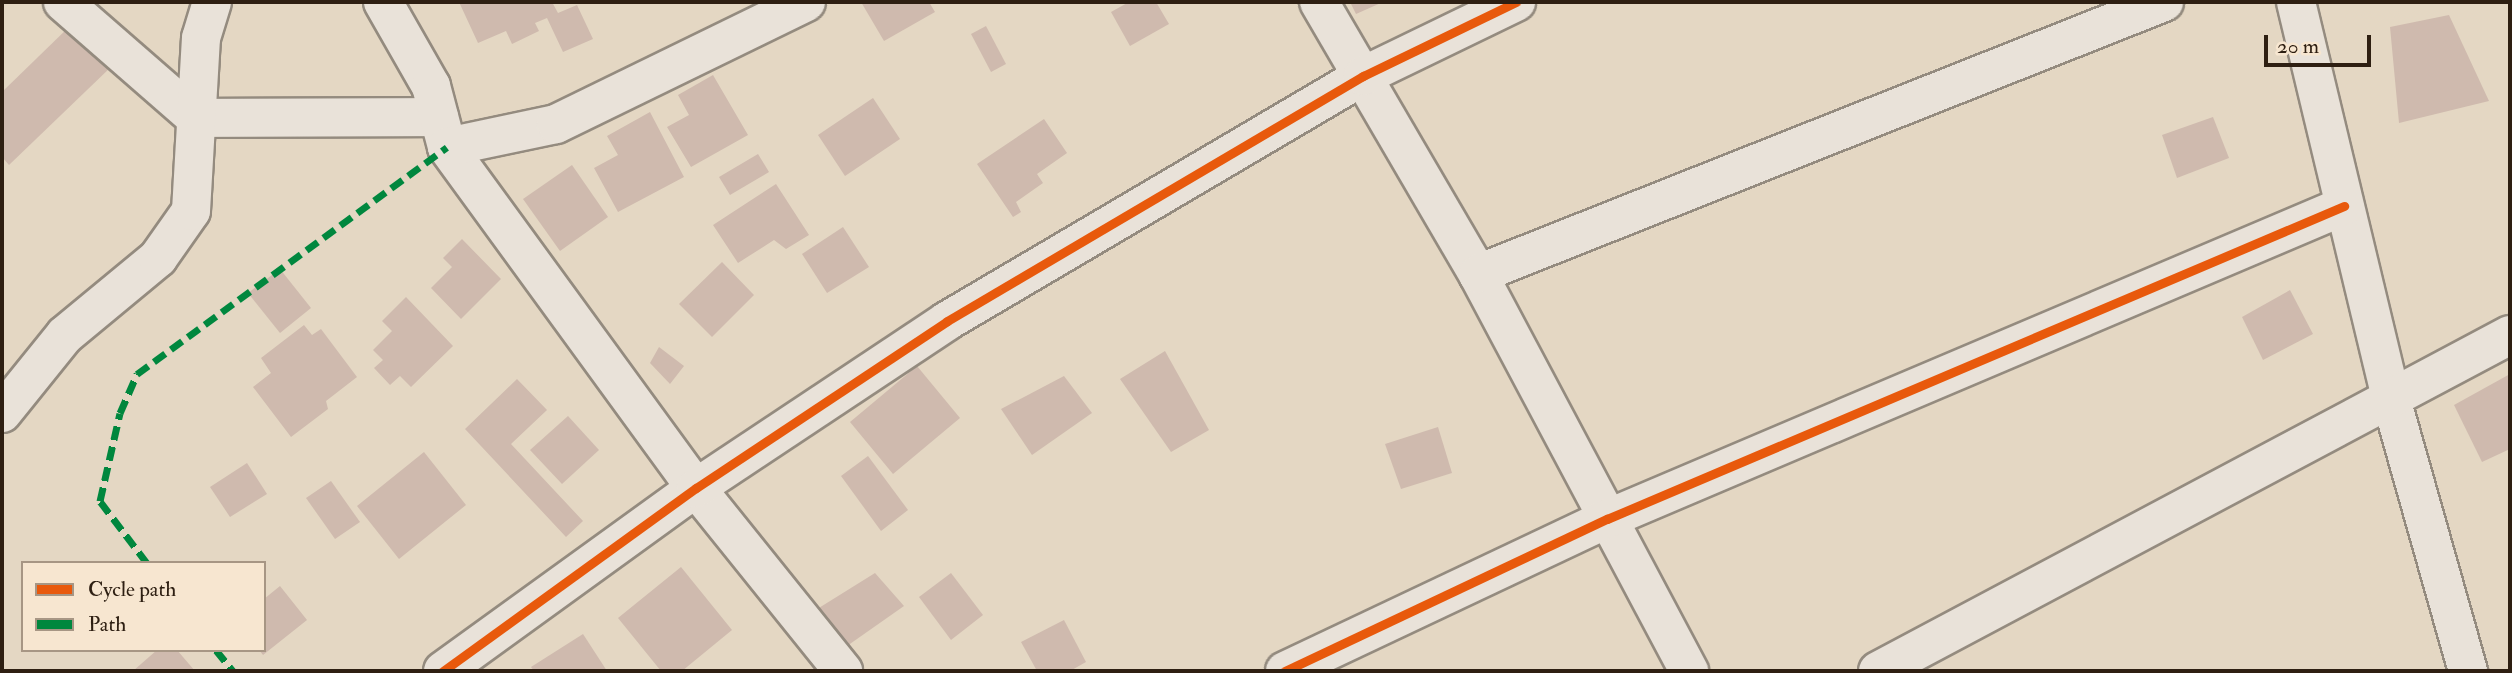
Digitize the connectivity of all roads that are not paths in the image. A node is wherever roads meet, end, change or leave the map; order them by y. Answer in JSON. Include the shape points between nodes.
{"nodes":[{"id":1,"x":63,"y":2,"type":"edge"},
{"id":2,"x":212,"y":2,"type":"edge"},
{"id":3,"x":383,"y":2,"type":"edge"},
{"id":4,"x":806,"y":2,"type":"edge"},
{"id":5,"x":1319,"y":2,"type":"edge"},
{"id":6,"x":1516,"y":2,"type":"edge"},
{"id":7,"x":2164,"y":2,"type":"edge"},
{"id":8,"x":2296,"y":2,"type":"edge"},
{"id":9,"x":1363,"y":76,"type":"junction"},
{"id":10,"x":196,"y":118,"type":"junction"},
{"id":11,"x":443,"y":132,"type":"junction"},
{"id":12,"x":2344,"y":206,"type":"junction"},
{"id":13,"x":1478,"y":274,"type":"junction"},
{"id":14,"x":2510,"y":335,"type":"edge"},
{"id":15,"x":2391,"y":399,"type":"junction"},
{"id":16,"x":2,"y":412,"type":"edge"},
{"id":17,"x":696,"y":488,"type":"junction"},
{"id":18,"x":1607,"y":519,"type":"junction"},
{"id":19,"x":443,"y":671,"type":"edge"},
{"id":20,"x":843,"y":671,"type":"edge"},
{"id":21,"x":1285,"y":671,"type":"edge"},
{"id":22,"x":1689,"y":671,"type":"edge"},
{"id":23,"x":1878,"y":671,"type":"edge"},
{"id":24,"x":2468,"y":671,"type":"edge"}],
"edges":[{"from":1,"to":10,"type":"street"},
{"from":2,"to":10,"type":"street","via":[[201,38]]},
{"from":3,"to":11,"type":"street","via":[[431,86]]},
{"from":4,"to":11,"type":"street","via":[[567,120]]},
{"from":5,"to":9,"type":"street"},
{"from":6,"to":9,"type":"street"},
{"from":7,"to":13,"type":"street"},
{"from":8,"to":12,"type":"street"},
{"from":9,"to":13,"type":"street"},
{"from":9,"to":17,"type":"street","via":[[947,321]]},
{"from":10,"to":11,"type":"street"},
{"from":10,"to":16,"type":"street","via":[[191,211],[158,258],[65,335]]},
{"from":11,"to":17,"type":"street"},
{"from":12,"to":15,"type":"street"},
{"from":12,"to":18,"type":"street"},
{"from":13,"to":18,"type":"street"},
{"from":14,"to":15,"type":"street"},
{"from":15,"to":23,"type":"street"},
{"from":15,"to":24,"type":"street"},
{"from":17,"to":19,"type":"street"},
{"from":17,"to":20,"type":"street"},
{"from":18,"to":21,"type":"street"},
{"from":18,"to":22,"type":"street"}]}
